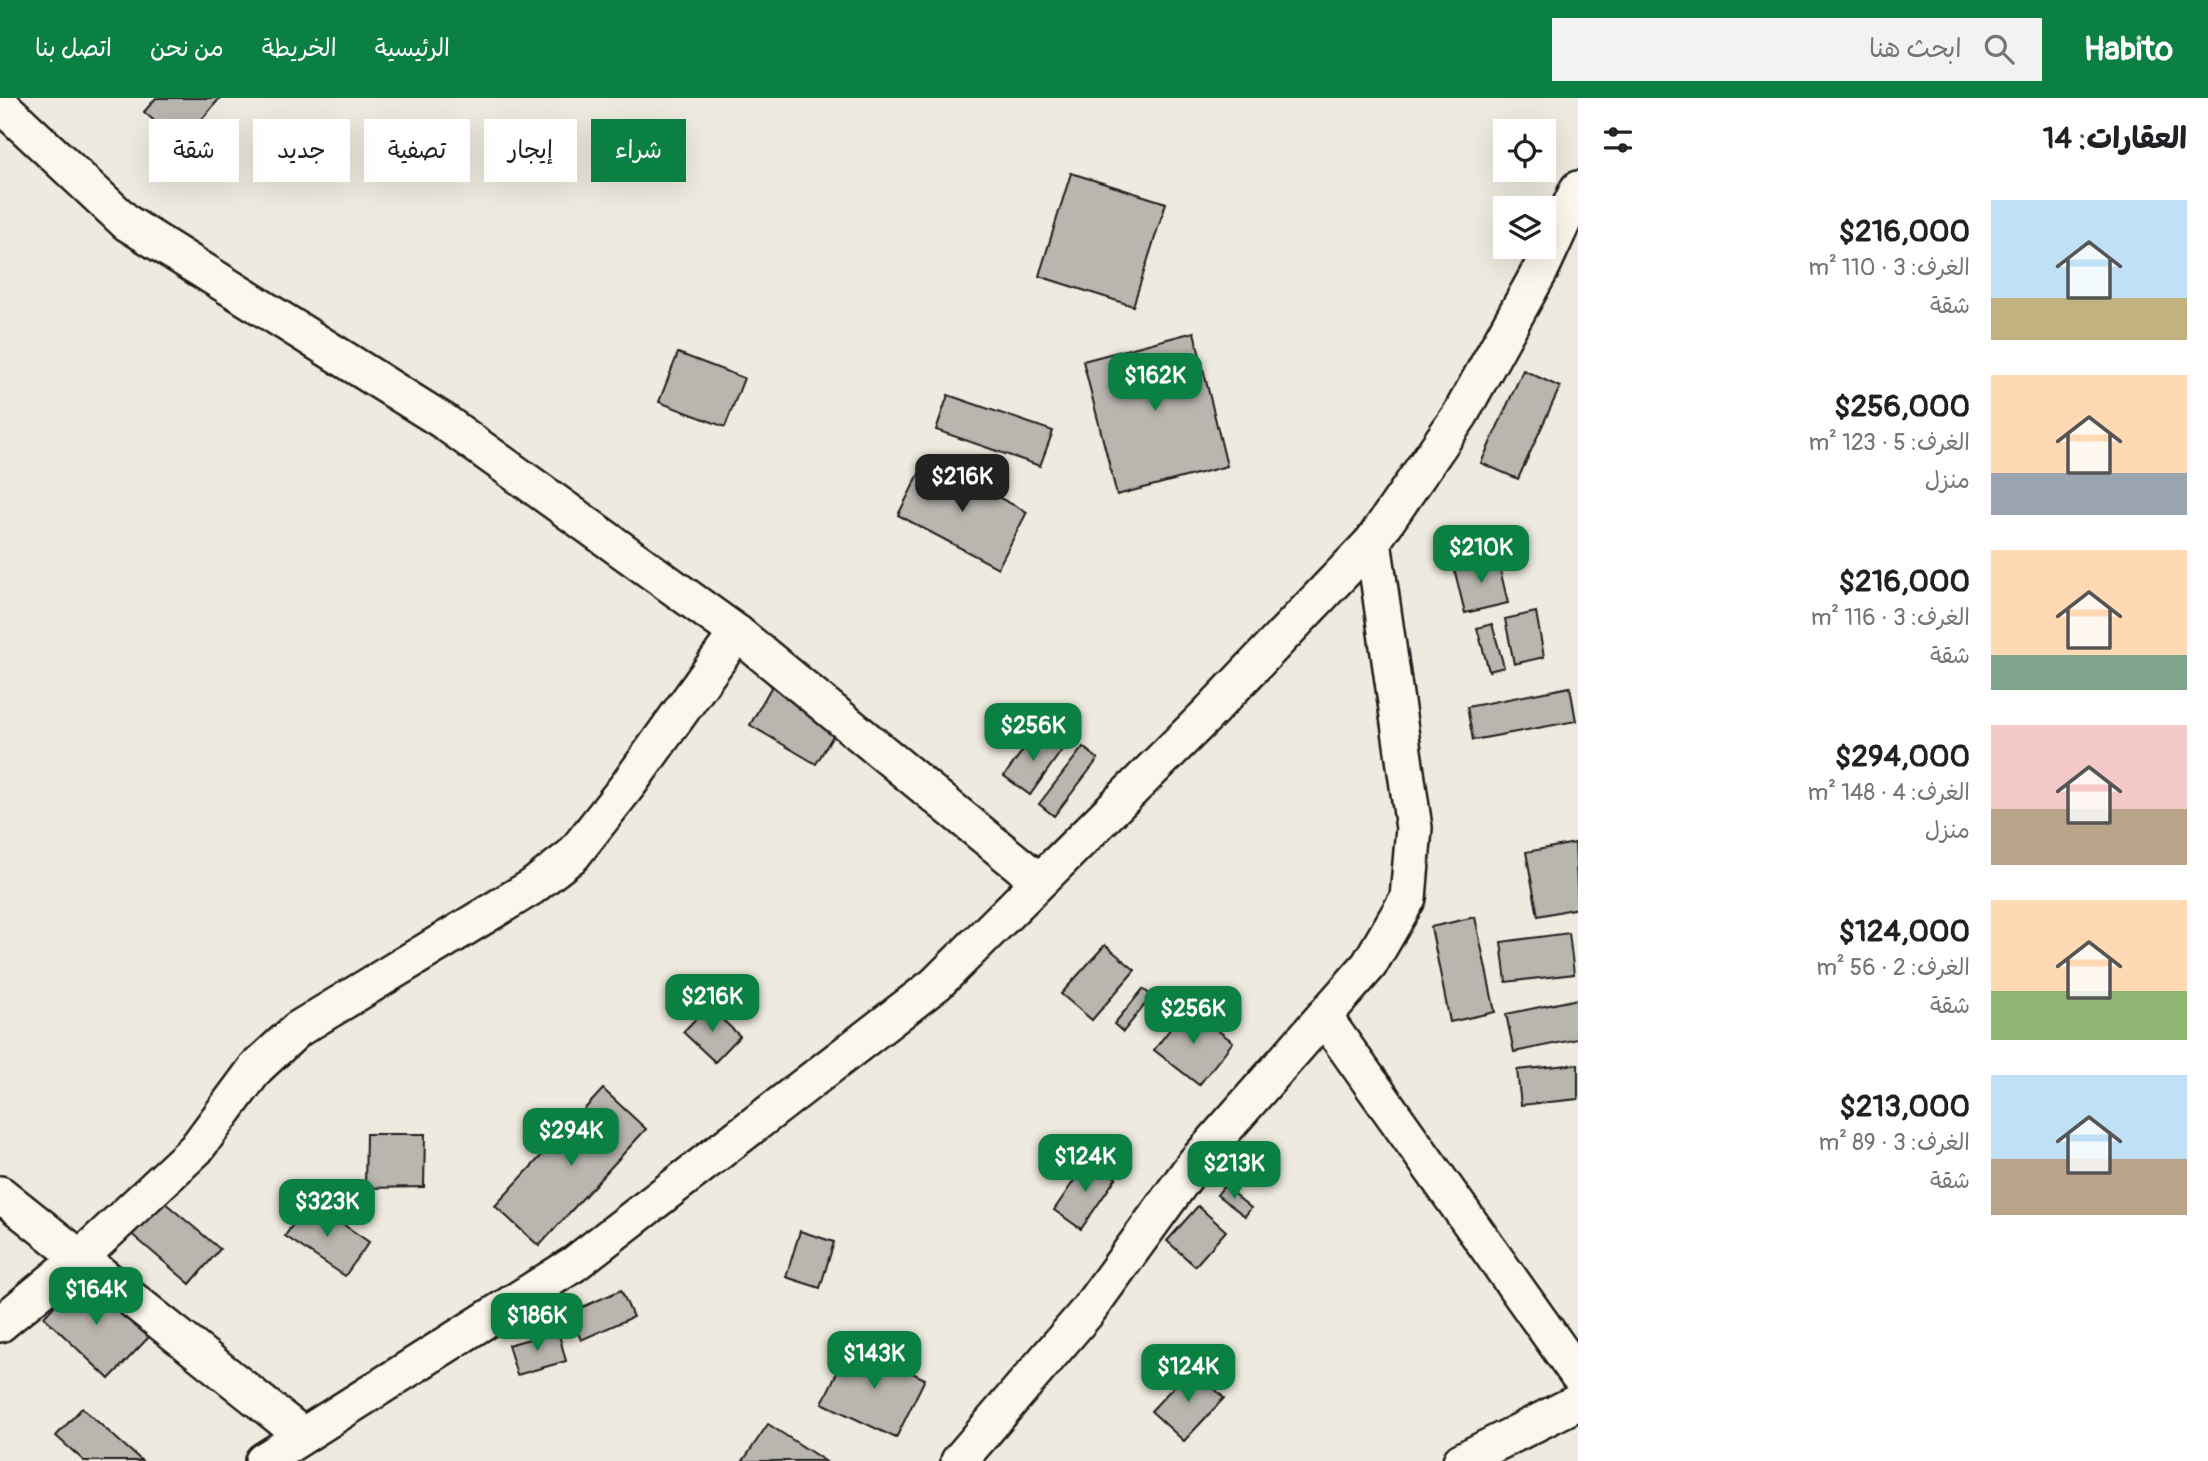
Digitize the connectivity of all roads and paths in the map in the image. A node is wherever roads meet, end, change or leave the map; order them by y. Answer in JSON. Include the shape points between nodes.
{"nodes":[{"id":1,"x":0,"y":104,"type":"edge"},
{"id":2,"x":1578,"y":189,"type":"edge"},
{"id":3,"x":1373,"y":541,"type":"junction"},
{"id":4,"x":737,"y":633,"type":"junction"},
{"id":5,"x":1039,"y":881,"type":"junction"},
{"id":6,"x":1324,"y":1017,"type":"junction"},
{"id":7,"x":0,"y":1194,"type":"edge"},
{"id":8,"x":81,"y":1257,"type":"junction"},
{"id":9,"x":0,"y":1324,"type":"edge"},
{"id":10,"x":1578,"y":1375,"type":"edge"},
{"id":11,"x":1578,"y":1402,"type":"edge"},
{"id":12,"x":301,"y":1434,"type":"junction"},
{"id":13,"x":264,"y":1461,"type":"edge"},
{"id":14,"x":959,"y":1461,"type":"edge"},
{"id":15,"x":1461,"y":1461,"type":"edge"}],
"edges":[{"from":1,"to":4,"type":"street","via":[[127,223],[443,421]]},
{"from":2,"to":3,"type":"street","via":[[1541,269],[1460,415]]},
{"from":3,"to":5,"type":"street","via":[[1206,716]]},
{"from":3,"to":6,"type":"street","via":[[1414,828],[1408,898],[1369,965]]},
{"from":4,"to":5,"type":"street"},
{"from":4,"to":8,"type":"street","via":[[573,855],[532,887],[298,1029],[256,1068],[196,1149]]},
{"from":5,"to":12,"type":"street","via":[[936,984],[574,1264]]},
{"from":6,"to":10,"type":"street"},
{"from":6,"to":14,"type":"street","via":[[1195,1163],[1086,1313]]},
{"from":7,"to":8,"type":"street"},
{"from":8,"to":9,"type":"street"},
{"from":8,"to":12,"type":"street"},
{"from":11,"to":15,"type":"street"},
{"from":12,"to":13,"type":"street"}]}
